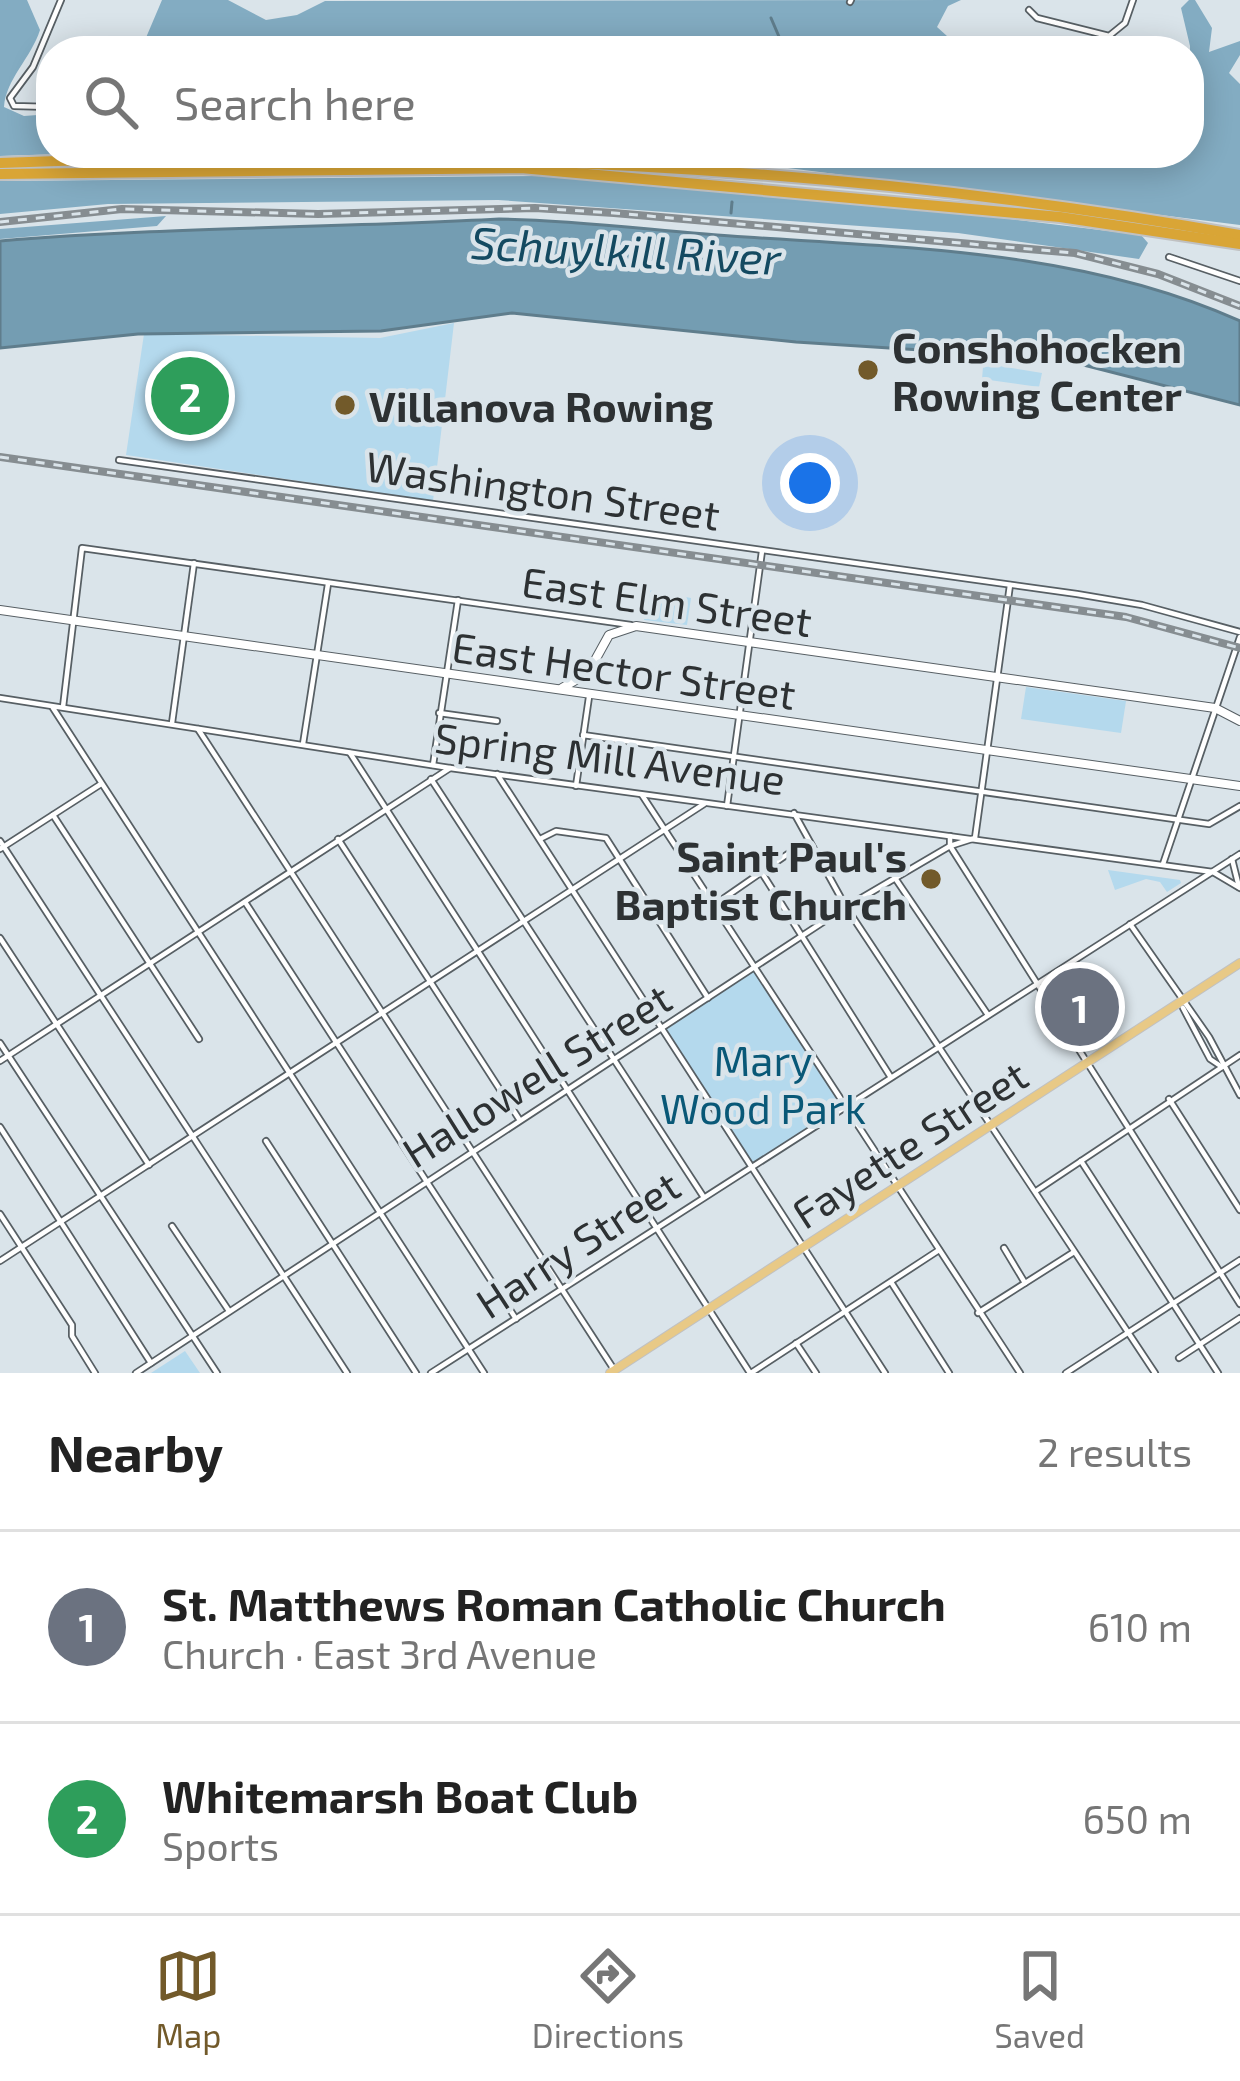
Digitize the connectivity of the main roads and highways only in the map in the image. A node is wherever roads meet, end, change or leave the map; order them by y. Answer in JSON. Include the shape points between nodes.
{"nodes":[{"id":1,"x":36,"y":162,"type":"edge"},
{"id":2,"x":0,"y":163,"type":"edge"},
{"id":3,"x":679,"y":168,"type":"edge"},
{"id":4,"x":0,"y":174,"type":"edge"},
{"id":5,"x":1240,"y":235,"type":"edge"},
{"id":6,"x":1240,"y":244,"type":"edge"},
{"id":7,"x":0,"y":610,"type":"edge"},
{"id":8,"x":588,"y":674,"type":"junction"},
{"id":9,"x":543,"y":687,"type":"junction"},
{"id":10,"x":590,"y":694,"type":"junction"},
{"id":11,"x":1240,"y":721,"type":"edge"},
{"id":12,"x":1240,"y":786,"type":"edge"},
{"id":13,"x":1240,"y":964,"type":"edge"},
{"id":14,"x":613,"y":1372,"type":"edge"}],
"edges":[{"from":1,"to":2,"type":"highway"},
{"from":3,"to":5,"type":"highway","via":[[1113,213]]},
{"from":4,"to":6,"type":"highway","via":[[521,168],[1060,217]]},
{"from":7,"to":9,"type":"main road","name":"East Hector Street"},
{"from":8,"to":9,"type":"main road","via":[[570,686]]},
{"from":8,"to":10,"type":"main road"},
{"from":8,"to":11,"type":"main road","name":"East Elm Street","via":[[603,641],[636,626],[1215,708]]},
{"from":9,"to":10,"type":"main road","name":"East Hector Street"},
{"from":10,"to":12,"type":"main road","name":"East Hector Street"},
{"from":13,"to":14,"type":"main road","name":"Fayette Street"}]}
